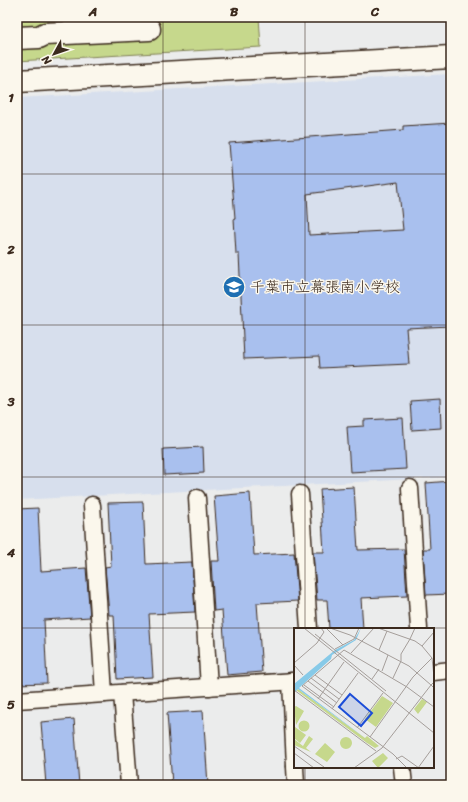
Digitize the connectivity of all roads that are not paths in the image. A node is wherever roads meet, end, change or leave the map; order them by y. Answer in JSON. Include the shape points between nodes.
{"nodes":[{"id":1,"x":149,"y":29,"type":"dead end"},
{"id":2,"x":17,"y":38,"type":"edge"},
{"id":3,"x":451,"y":57,"type":"edge"},
{"id":4,"x":17,"y":81,"type":"edge"},
{"id":5,"x":410,"y":488,"type":"dead end"},
{"id":6,"x":300,"y":494,"type":"dead end"},
{"id":7,"x":197,"y":498,"type":"dead end"},
{"id":8,"x":92,"y":505,"type":"dead end"},
{"id":9,"x":309,"y":628,"type":"edge"},
{"id":10,"x":419,"y":628,"type":"edge"},
{"id":11,"x":451,"y":670,"type":"edge"},
{"id":12,"x":434,"y":672,"type":"edge"},
{"id":13,"x":293,"y":681,"type":"edge"},
{"id":14,"x":209,"y":687,"type":"junction"},
{"id":15,"x":122,"y":693,"type":"junction"},
{"id":16,"x":104,"y":694,"type":"junction"},
{"id":17,"x":17,"y":700,"type":"edge"},
{"id":18,"x":294,"y":724,"type":"edge"},
{"id":19,"x":295,"y":768,"type":"edge"},
{"id":20,"x":402,"y":768,"type":"edge"},
{"id":21,"x":129,"y":785,"type":"edge"},
{"id":22,"x":296,"y":785,"type":"edge"},
{"id":23,"x":404,"y":785,"type":"edge"}],
"edges":[{"from":1,"to":2,"type":"street","via":[[45,34],[39,37]]},
{"from":3,"to":4,"type":"street"},
{"from":5,"to":10,"type":"lane"},
{"from":6,"to":9,"type":"lane"},
{"from":7,"to":14,"type":"lane"},
{"from":8,"to":16,"type":"lane"},
{"from":11,"to":12,"type":"lane"},
{"from":13,"to":14,"type":"lane"},
{"from":13,"to":18,"type":"lane"},
{"from":14,"to":15,"type":"lane"},
{"from":15,"to":16,"type":"lane"},
{"from":15,"to":21,"type":"lane"},
{"from":16,"to":17,"type":"lane"},
{"from":19,"to":22,"type":"lane"},
{"from":20,"to":23,"type":"lane"}]}
